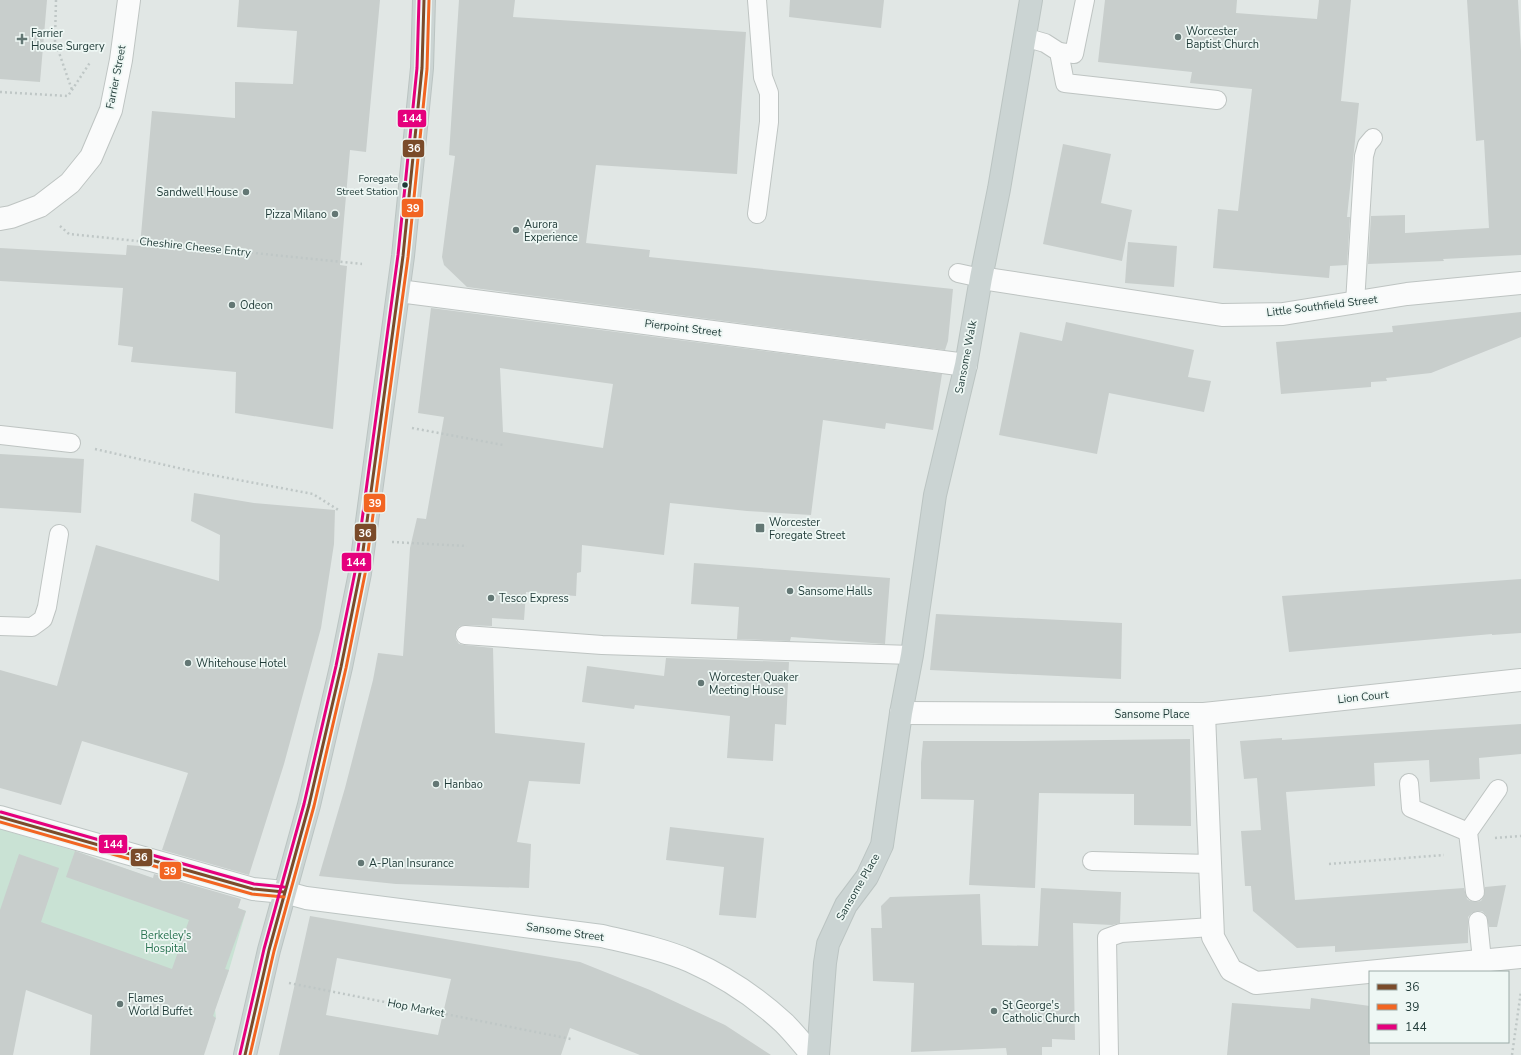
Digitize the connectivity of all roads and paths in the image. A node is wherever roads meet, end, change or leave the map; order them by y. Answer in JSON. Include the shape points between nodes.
{"nodes":[{"id":1,"x":56,"y":0,"type":"edge"},
{"id":2,"x":129,"y":0,"type":"edge"},
{"id":3,"x":424,"y":0,"type":"edge"},
{"id":4,"x":757,"y":0,"type":"edge"},
{"id":5,"x":1031,"y":0,"type":"edge"},
{"id":6,"x":1085,"y":0,"type":"edge"},
{"id":7,"x":1024,"y":37,"type":"junction"},
{"id":8,"x":1059,"y":52,"type":"junction"},
{"id":9,"x":94,"y":57,"type":"dead end"},
{"id":10,"x":72,"y":90,"type":"junction"},
{"id":11,"x":0,"y":92,"type":"edge"},
{"id":12,"x":1217,"y":100,"type":"dead end"},
{"id":13,"x":1373,"y":138,"type":"dead end"},
{"id":14,"x":40,"y":206,"type":"junction"},
{"id":15,"x":757,"y":214,"type":"dead end"},
{"id":16,"x":0,"y":219,"type":"edge"},
{"id":17,"x":362,"y":264,"type":"dead end"},
{"id":18,"x":958,"y":273,"type":"dead end"},
{"id":19,"x":981,"y":278,"type":"junction"},
{"id":20,"x":1521,"y":283,"type":"edge"},
{"id":21,"x":399,"y":291,"type":"junction"},
{"id":22,"x":1355,"y":303,"type":"junction"},
{"id":23,"x":966,"y":365,"type":"junction"},
{"id":24,"x":412,"y":428,"type":"dead end"},
{"id":25,"x":0,"y":435,"type":"edge"},
{"id":26,"x":71,"y":443,"type":"joint"},
{"id":27,"x":503,"y":444,"type":"dead end"},
{"id":28,"x":313,"y":494,"type":"dead end"},
{"id":29,"x":59,"y":534,"type":"dead end"},
{"id":30,"x":392,"y":542,"type":"dead end"},
{"id":31,"x":466,"y":546,"type":"dead end"},
{"id":32,"x":0,"y":626,"type":"edge"},
{"id":33,"x":465,"y":635,"type":"dead end"},
{"id":34,"x":912,"y":655,"type":"junction"},
{"id":35,"x":1521,"y":680,"type":"edge"},
{"id":36,"x":902,"y":713,"type":"junction"},
{"id":37,"x":1204,"y":714,"type":"junction"},
{"id":38,"x":1410,"y":783,"type":"dead end"},
{"id":39,"x":1498,"y":789,"type":"dead end"},
{"id":40,"x":0,"y":817,"type":"edge"},
{"id":41,"x":1468,"y":832,"type":"junction"},
{"id":42,"x":1471,"y":853,"type":"junction"},
{"id":43,"x":1092,"y":861,"type":"dead end"},
{"id":44,"x":1210,"y":864,"type":"junction"},
{"id":45,"x":1329,"y":864,"type":"dead end"},
{"id":46,"x":284,"y":892,"type":"junction"},
{"id":47,"x":1475,"y":892,"type":"dead end"},
{"id":48,"x":1478,"y":921,"type":"dead end"},
{"id":49,"x":1212,"y":927,"type":"junction"},
{"id":50,"x":1521,"y":957,"type":"edge"},
{"id":51,"x":1482,"y":960,"type":"junction"},
{"id":52,"x":1374,"y":971,"type":"edge"},
{"id":53,"x":1369,"y":972,"type":"edge"},
{"id":54,"x":262,"y":978,"type":"junction"},
{"id":55,"x":1521,"y":991,"type":"edge"},
{"id":56,"x":571,"y":1039,"type":"dead end"},
{"id":57,"x":245,"y":1055,"type":"edge"},
{"id":58,"x":812,"y":1055,"type":"edge"},
{"id":59,"x":818,"y":1055,"type":"edge"},
{"id":60,"x":1109,"y":1055,"type":"edge"},
{"id":61,"x":1512,"y":1055,"type":"edge"}],
"edges":[{"from":1,"to":10,"type":"path","via":[[54,41]]},
{"from":2,"to":14,"type":"street","name":"Farrier Street","via":[[111,110],[91,158],[70,183]]},
{"from":3,"to":21,"type":"main road","via":[[422,68]]},
{"from":4,"to":15,"type":"lane","via":[[763,76],[769,93],[769,122]]},
{"from":5,"to":7,"type":"main road","name":"Sansome Walk"},
{"from":6,"to":8,"type":"lane","via":[[1074,54]]},
{"from":7,"to":8,"type":"lane","via":[[1045,43]]},
{"from":7,"to":19,"type":"main road","name":"Sansome Walk","via":[[999,190]]},
{"from":8,"to":12,"type":"lane","via":[[1065,83]]},
{"from":9,"to":10,"type":"path"},
{"from":10,"to":11,"type":"path","via":[[68,96]]},
{"from":13,"to":22,"type":"lane","via":[[1367,145],[1364,156]]},
{"from":14,"to":16,"type":"street","name":"Farrier Street"},
{"from":14,"to":17,"type":"path","name":"Cheshire Cheese Entry","via":[[69,234]]},
{"from":18,"to":19,"type":"lane"},
{"from":19,"to":22,"type":"street","name":"Little Southfield Street","via":[[1222,315],[1283,314]]},
{"from":19,"to":23,"type":"main road","name":"Sansome Walk"},
{"from":20,"to":22,"type":"street","name":"Little Southfield Street","via":[[1408,294]]},
{"from":21,"to":23,"type":"street","name":"Pierpoint Street"},
{"from":21,"to":46,"type":"main road","via":[[360,573],[309,805]]},
{"from":23,"to":34,"type":"main road","name":"Sansome Walk","via":[[935,495]]},
{"from":24,"to":27,"type":"path"},
{"from":25,"to":26,"type":"lane"},
{"from":26,"to":28,"type":"path","via":[[196,472]]},
{"from":29,"to":32,"type":"lane","via":[[43,619],[32,627]]},
{"from":30,"to":31,"type":"path"},
{"from":33,"to":34,"type":"lane","via":[[602,645]]},
{"from":34,"to":36,"type":"main road","name":"Sansome Walk"},
{"from":35,"to":37,"type":"street","name":"Lion Court"},
{"from":36,"to":37,"type":"street","name":"Sansome Place"},
{"from":36,"to":59,"type":"main road","name":"Sansome Place","via":[[882,845],[867,877],[846,905],[828,944]]},
{"from":37,"to":44,"type":"street","name":"Sansome Place"},
{"from":38,"to":41,"type":"lane","via":[[1411,808]]},
{"from":39,"to":41,"type":"lane"},
{"from":40,"to":46,"type":"street","name":"Sansome Street","via":[[253,889]]},
{"from":41,"to":42,"type":"lane"},
{"from":42,"to":45,"type":"path"},
{"from":42,"to":47,"type":"lane"},
{"from":43,"to":44,"type":"lane"},
{"from":44,"to":49,"type":"street","name":"Sansome Place"},
{"from":46,"to":54,"type":"main road"},
{"from":46,"to":58,"type":"street","name":"Sansome Street","via":[[306,898],[602,936],[640,945],[690,961],[735,985],[784,1024]]},
{"from":48,"to":51,"type":"lane"},
{"from":49,"to":53,"type":"street","name":"Sansome Place","via":[[1212,937],[1231,970],[1256,983]]},
{"from":49,"to":60,"type":"lane","via":[[1121,933],[1107,938]]},
{"from":50,"to":51,"type":"street","name":"Sansome Place"},
{"from":51,"to":52,"type":"street","name":"Sansome Place"},
{"from":54,"to":56,"type":"path","name":"Hop Market"},
{"from":54,"to":57,"type":"main road"},
{"from":55,"to":61,"type":"path"}]}
